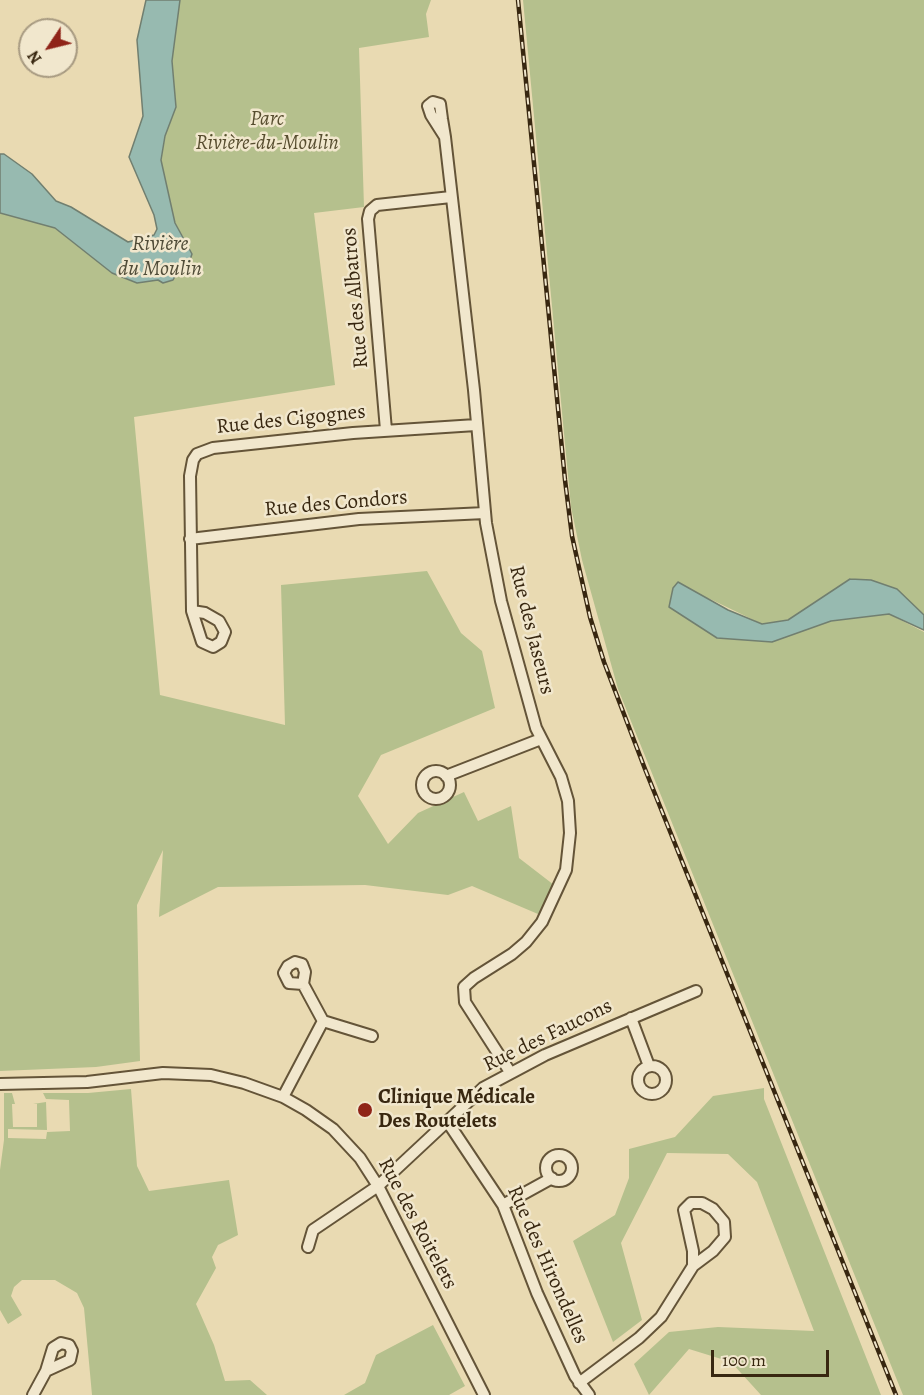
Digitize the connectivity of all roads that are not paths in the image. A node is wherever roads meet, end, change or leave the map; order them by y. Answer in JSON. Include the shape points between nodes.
{"nodes":[{"id":1,"x":445,"y":137,"type":"dead end"},
{"id":2,"x":451,"y":197,"type":"junction"},
{"id":3,"x":476,"y":425,"type":"junction"},
{"id":4,"x":386,"y":430,"type":"junction"},
{"id":5,"x":485,"y":513,"type":"junction"},
{"id":6,"x":190,"y":539,"type":"junction"},
{"id":7,"x":192,"y":611,"type":"dead end"},
{"id":8,"x":541,"y":739,"type":"junction"},
{"id":9,"x":446,"y":776,"type":"dead end"},
{"id":10,"x":303,"y":984,"type":"dead end"},
{"id":11,"x":696,"y":992,"type":"dead end"},
{"id":12,"x":631,"y":1018,"type":"junction"},
{"id":13,"x":323,"y":1020,"type":"junction"},
{"id":14,"x":372,"y":1036,"type":"dead end"},
{"id":15,"x":649,"y":1066,"type":"dead end"},
{"id":16,"x":510,"y":1072,"type":"junction"},
{"id":17,"x":0,"y":1084,"type":"edge"},
{"id":18,"x":283,"y":1097,"type":"junction"},
{"id":19,"x":447,"y":1121,"type":"junction"},
{"id":20,"x":552,"y":1178,"type":"dead end"},
{"id":21,"x":378,"y":1186,"type":"junction"},
{"id":22,"x":503,"y":1205,"type":"junction"},
{"id":23,"x":308,"y":1247,"type":"dead end"},
{"id":24,"x":693,"y":1266,"type":"junction"},
{"id":25,"x":46,"y":1371,"type":"dead end"},
{"id":26,"x":579,"y":1383,"type":"junction"},
{"id":27,"x":33,"y":1395,"type":"edge"},
{"id":28,"x":484,"y":1395,"type":"edge"},
{"id":29,"x":589,"y":1395,"type":"edge"}],
"edges":[{"from":1,"to":2,"type":"street","name":"Rue des Jaseurs"},
{"from":2,"to":3,"type":"street","name":"Rue des Jaseurs"},
{"from":2,"to":4,"type":"street","name":"Rue des Albatros","via":[[376,205],[370,211]]},
{"from":3,"to":4,"type":"street","name":"Rue des Cigognes"},
{"from":3,"to":5,"type":"street","name":"Rue des Jaseurs"},
{"from":4,"to":6,"type":"street","name":"Rue des Cigognes","via":[[213,448],[197,454],[190,476]]},
{"from":5,"to":6,"type":"street","name":"Rue des Condors","via":[[359,519]]},
{"from":5,"to":8,"type":"street","name":"Rue des Jaseurs","via":[[501,601]]},
{"from":6,"to":7,"type":"street","name":"Rue des Cigognes"},
{"from":8,"to":9,"type":"street"},
{"from":8,"to":16,"type":"street","name":"Rue des Jaseurs","via":[[555,762],[568,801],[566,870],[542,922],[526,942],[464,987],[465,1002]]},
{"from":10,"to":13,"type":"street"},
{"from":11,"to":12,"type":"street","name":"Rue des Faucons"},
{"from":12,"to":15,"type":"street"},
{"from":12,"to":16,"type":"street","name":"Rue des Faucons"},
{"from":13,"to":14,"type":"street"},
{"from":13,"to":18,"type":"street"},
{"from":16,"to":19,"type":"street","name":"Rue des Faucons","via":[[483,1088]]},
{"from":17,"to":18,"type":"street","name":"Rue des Roitelets","via":[[87,1082],[179,1073],[211,1075]]},
{"from":18,"to":21,"type":"street","name":"Rue des Roitelets","via":[[333,1129],[360,1158]]},
{"from":19,"to":21,"type":"street","name":"Rue des Faucons"},
{"from":19,"to":22,"type":"street","name":"Rue des Hirondelles"},
{"from":20,"to":22,"type":"street"},
{"from":21,"to":23,"type":"street","name":"Rue des Faucons","via":[[313,1230]]},
{"from":21,"to":28,"type":"street","name":"Rue des Roitelets"},
{"from":22,"to":26,"type":"street","name":"Rue des Hirondelles","via":[[537,1293]]},
{"from":24,"to":24,"type":"street","via":[[725,1237],[724,1222],[702,1203],[691,1203],[684,1210]]},
{"from":24,"to":26,"type":"street","via":[[661,1317]]},
{"from":25,"to":27,"type":"street"},
{"from":26,"to":29,"type":"street","name":"Rue des Hirondelles"}]}
